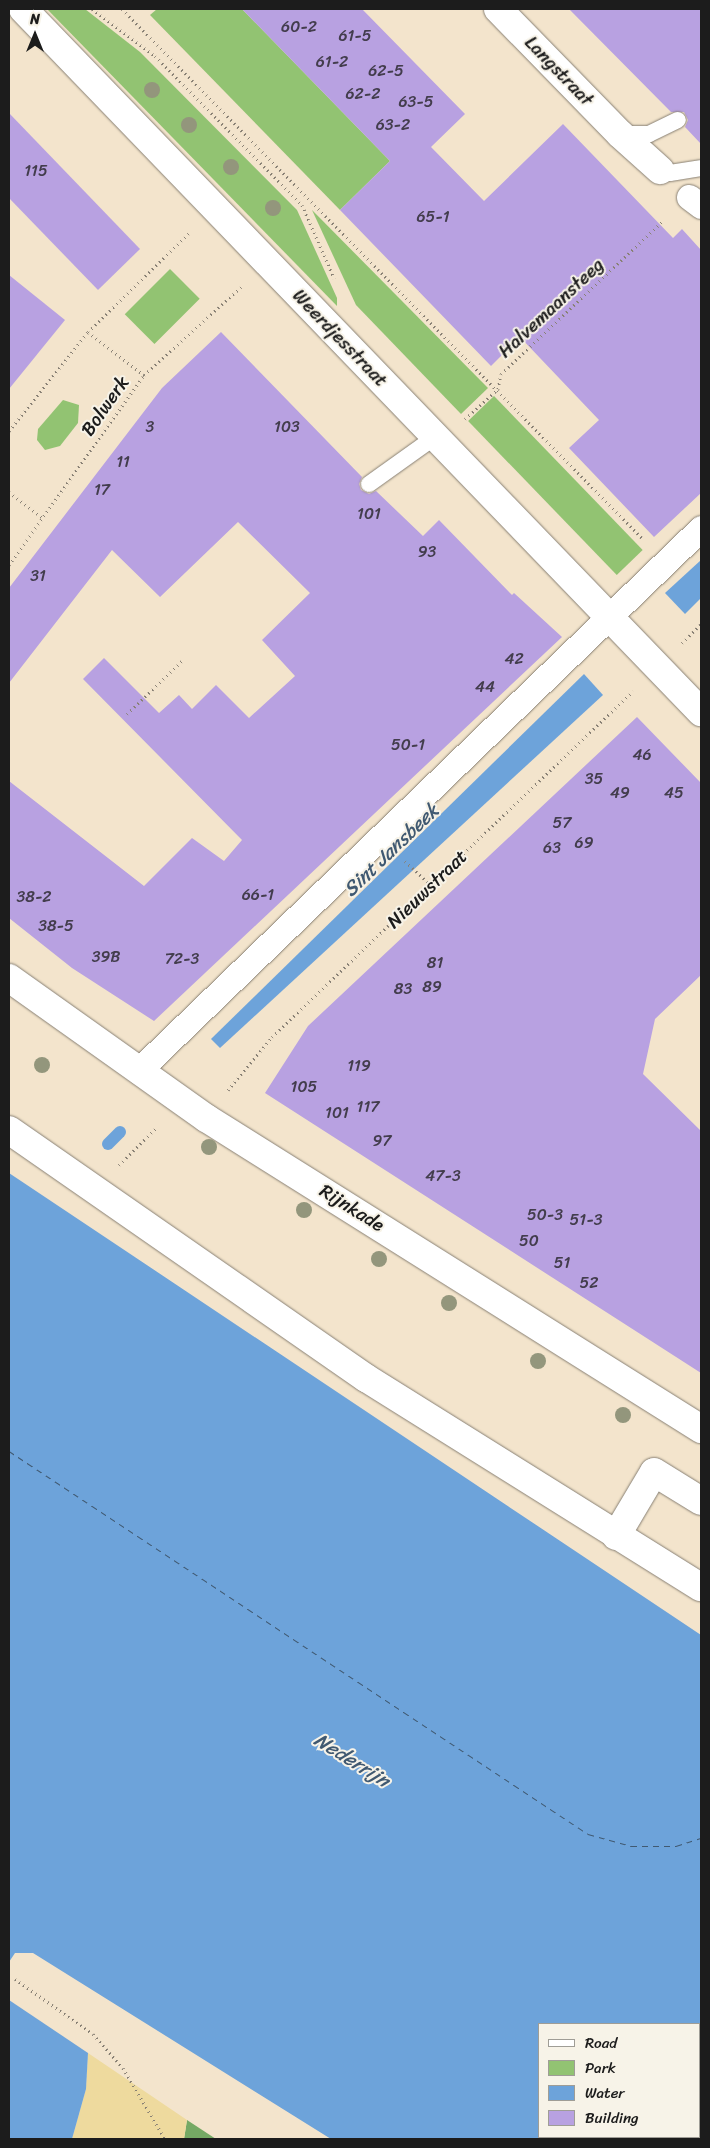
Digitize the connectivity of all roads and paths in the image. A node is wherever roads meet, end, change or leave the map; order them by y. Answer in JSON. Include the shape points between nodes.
{"nodes":[{"id":1,"x":23,"y":9,"type":"edge"},
{"id":2,"x":92,"y":9,"type":"edge"},
{"id":3,"x":122,"y":9,"type":"edge"},
{"id":4,"x":498,"y":9,"type":"edge"},
{"id":5,"x":678,"y":120,"type":"dead end"},
{"id":6,"x":620,"y":134,"type":"junction"},
{"id":7,"x":701,"y":168,"type":"edge"},
{"id":8,"x":660,"y":170,"type":"joint"},
{"id":9,"x":695,"y":201,"type":"edge"},
{"id":10,"x":192,"y":230,"type":"dead end"},
{"id":11,"x":245,"y":283,"type":"dead end"},
{"id":12,"x":336,"y":283,"type":"dead end"},
{"id":13,"x":88,"y":332,"type":"junction"},
{"id":14,"x":144,"y":375,"type":"junction"},
{"id":15,"x":498,"y":389,"type":"junction"},
{"id":16,"x":9,"y":432,"type":"edge"},
{"id":17,"x":435,"y":437,"type":"junction"},
{"id":18,"x":369,"y":484,"type":"dead end"},
{"id":19,"x":9,"y":492,"type":"edge"},
{"id":20,"x":42,"y":518,"type":"junction"},
{"id":21,"x":701,"y":528,"type":"edge"},
{"id":22,"x":665,"y":562,"type":"junction"},
{"id":23,"x":9,"y":565,"type":"edge"},
{"id":24,"x":608,"y":616,"type":"junction"},
{"id":25,"x":184,"y":659,"type":"dead end"},
{"id":26,"x":657,"y":667,"type":"junction"},
{"id":27,"x":701,"y":712,"type":"edge"},
{"id":28,"x":127,"y":714,"type":"dead end"},
{"id":29,"x":415,"y":871,"type":"dead end"},
{"id":30,"x":431,"y":885,"type":"junction"},
{"id":31,"x":9,"y":978,"type":"edge"},
{"id":32,"x":138,"y":1071,"type":"junction"},
{"id":33,"x":206,"y":1118,"type":"junction"},
{"id":34,"x":9,"y":1130,"type":"edge"},
{"id":35,"x":701,"y":1429,"type":"edge"},
{"id":36,"x":701,"y":1501,"type":"edge"},
{"id":37,"x":616,"y":1536,"type":"junction"},
{"id":38,"x":701,"y":1587,"type":"edge"},
{"id":39,"x":15,"y":1979,"type":"dead end"},
{"id":40,"x":165,"y":2139,"type":"edge"}],
"edges":[{"from":1,"to":17,"type":"street","name":"Weerdjesstraat"},
{"from":2,"to":12,"type":"path","name":"Weerdjesstraat","via":[[155,56],[302,205]]},
{"from":3,"to":15,"type":"path"},
{"from":4,"to":6,"type":"street","name":"Langstraat"},
{"from":5,"to":6,"type":"lane","via":[[649,134]]},
{"from":6,"to":8,"type":"street","name":"Langstraat"},
{"from":7,"to":8,"type":"lane","name":"Langstraat","via":[[670,173]]},
{"from":9,"to":15,"type":"path","name":"Halvemaansteeg","via":[[501,374]]},
{"from":10,"to":13,"type":"path"},
{"from":11,"to":14,"type":"path","name":"Bolwerk"},
{"from":13,"to":14,"type":"path"},
{"from":13,"to":16,"type":"path"},
{"from":14,"to":20,"type":"path","name":"Bolwerk"},
{"from":15,"to":17,"type":"path","name":"Halvemaansteeg","via":[[461,423]]},
{"from":15,"to":22,"type":"path"},
{"from":17,"to":18,"type":"lane"},
{"from":17,"to":24,"type":"street","name":"Weerdjesstraat"},
{"from":19,"to":20,"type":"path"},
{"from":20,"to":23,"type":"path","name":"Bolwerk"},
{"from":21,"to":22,"type":"street"},
{"from":22,"to":24,"type":"street"},
{"from":24,"to":26,"type":"street","name":"Weerdjesstraat"},
{"from":24,"to":32,"type":"street","via":[[484,740]]},
{"from":25,"to":28,"type":"path"},
{"from":26,"to":27,"type":"street","name":"Weerdjesstraat"},
{"from":26,"to":30,"type":"path","name":"Nieuwstraat"},
{"from":29,"to":30,"type":"path"},
{"from":30,"to":33,"type":"path","name":"Nieuwstraat","via":[[272,1037]]},
{"from":31,"to":32,"type":"street","name":"Rijnkade"},
{"from":32,"to":33,"type":"street","name":"Rijnkade"},
{"from":33,"to":35,"type":"street","name":"Rijnkade"},
{"from":34,"to":37,"type":"street","via":[[366,1378]]},
{"from":36,"to":37,"type":"street","via":[[654,1472]]},
{"from":37,"to":38,"type":"street"},
{"from":39,"to":40,"type":"path","via":[[93,2034],[123,2068]]}]}
